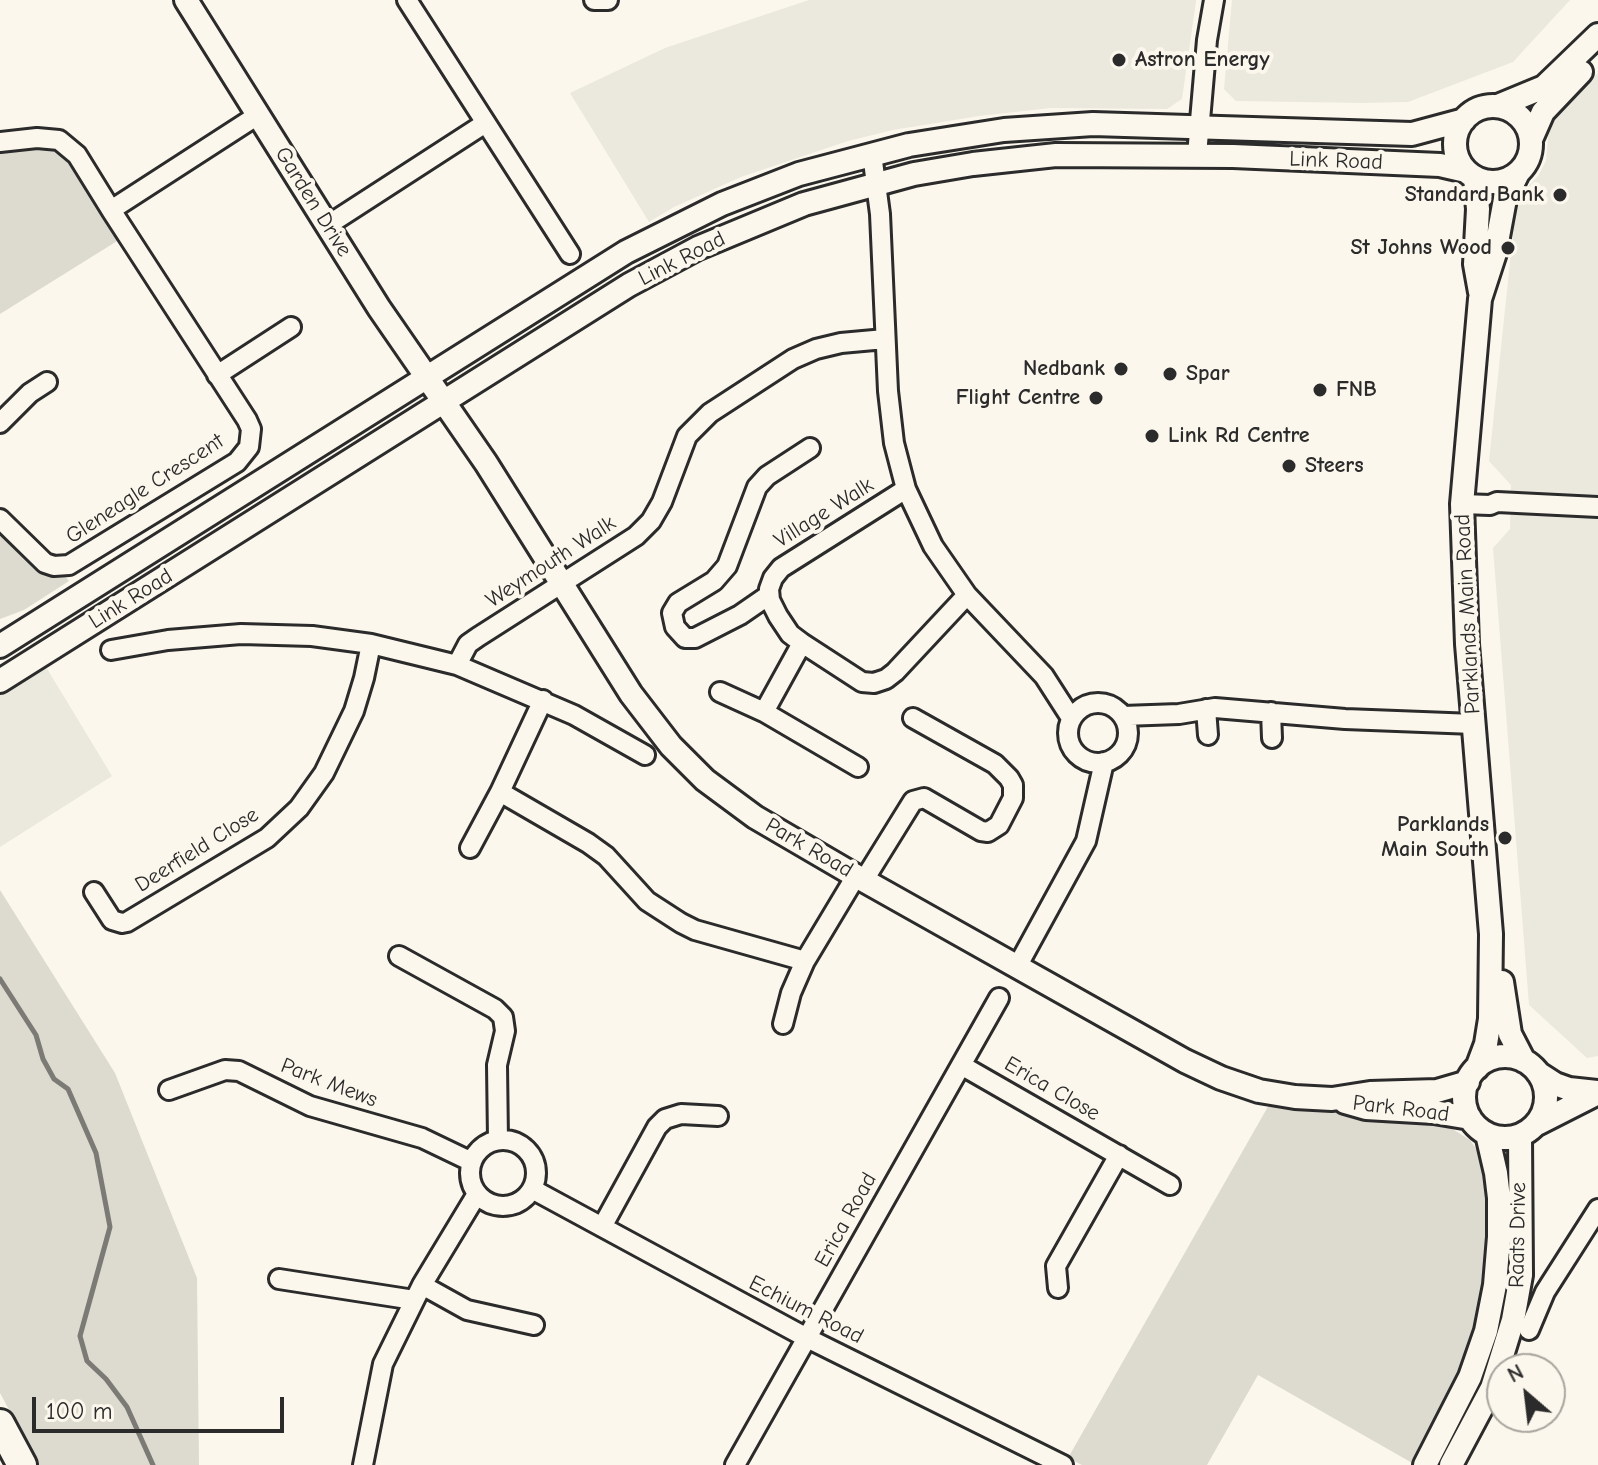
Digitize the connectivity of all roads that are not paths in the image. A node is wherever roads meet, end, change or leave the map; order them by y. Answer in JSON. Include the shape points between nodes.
{"nodes":[{"id":1,"x":186,"y":0,"type":"edge"},
{"id":2,"x":407,"y":0,"type":"edge"},
{"id":3,"x":594,"y":0,"type":"edge"},
{"id":4,"x":608,"y":0,"type":"edge"},
{"id":5,"x":1214,"y":0,"type":"edge"},
{"id":6,"x":1598,"y":35,"type":"edge"},
{"id":7,"x":1598,"y":53,"type":"edge"},
{"id":8,"x":1498,"y":106,"type":"junction"},
{"id":9,"x":258,"y":115,"type":"junction"},
{"id":10,"x":1464,"y":120,"type":"junction"},
{"id":11,"x":484,"y":124,"type":"junction"},
{"id":12,"x":1199,"y":126,"type":"junction"},
{"id":13,"x":1532,"y":137,"type":"junction"},
{"id":14,"x":0,"y":142,"type":"edge"},
{"id":15,"x":872,"y":154,"type":"junction"},
{"id":16,"x":1197,"y":155,"type":"junction"},
{"id":17,"x":1518,"y":173,"type":"junction"},
{"id":18,"x":1470,"y":175,"type":"junction"},
{"id":19,"x":876,"y":183,"type":"junction"},
{"id":20,"x":111,"y":210,"type":"junction"},
{"id":21,"x":328,"y":225,"type":"junction"},
{"id":22,"x":570,"y":254,"type":"dead end"},
{"id":23,"x":1481,"y":295,"type":"junction"},
{"id":24,"x":291,"y":327,"type":"dead end"},
{"id":25,"x":885,"y":339,"type":"junction"},
{"id":26,"x":217,"y":375,"type":"junction"},
{"id":27,"x":427,"y":377,"type":"junction"},
{"id":28,"x":47,"y":382,"type":"dead end"},
{"id":29,"x":443,"y":401,"type":"junction"},
{"id":30,"x":0,"y":423,"type":"edge"},
{"id":31,"x":810,"y":448,"type":"dead end"},
{"id":32,"x":906,"y":489,"type":"junction"},
{"id":33,"x":1462,"y":504,"type":"junction"},
{"id":34,"x":1598,"y":507,"type":"edge"},
{"id":35,"x":0,"y":519,"type":"edge"},
{"id":36,"x":562,"y":584,"type":"junction"},
{"id":37,"x":769,"y":595,"type":"junction"},
{"id":38,"x":967,"y":595,"type":"junction"},
{"id":39,"x":802,"y":643,"type":"junction"},
{"id":40,"x":371,"y":644,"type":"junction"},
{"id":41,"x":0,"y":646,"type":"edge"},
{"id":42,"x":111,"y":650,"type":"dead end"},
{"id":43,"x":457,"y":665,"type":"junction"},
{"id":44,"x":1044,"y":676,"type":"junction"},
{"id":45,"x":0,"y":681,"type":"edge"},
{"id":46,"x":720,"y":692,"type":"dead end"},
{"id":47,"x":543,"y":700,"type":"junction"},
{"id":48,"x":1086,"y":705,"type":"junction"},
{"id":49,"x":1206,"y":709,"type":"junction"},
{"id":50,"x":764,"y":712,"type":"junction"},
{"id":51,"x":1271,"y":712,"type":"junction"},
{"id":52,"x":1179,"y":714,"type":"junction"},
{"id":53,"x":1123,"y":716,"type":"junction"},
{"id":54,"x":913,"y":718,"type":"dead end"},
{"id":55,"x":1071,"y":718,"type":"junction"},
{"id":56,"x":1474,"y":724,"type":"junction"},
{"id":57,"x":1128,"y":735,"type":"junction"},
{"id":58,"x":1208,"y":735,"type":"dead end"},
{"id":59,"x":1272,"y":738,"type":"dead end"},
{"id":60,"x":645,"y":755,"type":"dead end"},
{"id":61,"x":1095,"y":762,"type":"junction"},
{"id":62,"x":858,"y":767,"type":"dead end"},
{"id":63,"x":500,"y":792,"type":"junction"},
{"id":64,"x":470,"y":848,"type":"dead end"},
{"id":65,"x":860,"y":878,"type":"junction"},
{"id":66,"x":94,"y":892,"type":"dead end"},
{"id":67,"x":1491,"y":934,"type":"junction"},
{"id":68,"x":399,"y":956,"type":"dead end"},
{"id":69,"x":805,"y":961,"type":"junction"},
{"id":70,"x":1017,"y":967,"type":"junction"},
{"id":71,"x":999,"y":998,"type":"dead end"},
{"id":72,"x":783,"y":1024,"type":"dead end"},
{"id":73,"x":961,"y":1065,"type":"junction"},
{"id":74,"x":1531,"y":1067,"type":"junction"},
{"id":75,"x":1472,"y":1075,"type":"junction"},
{"id":76,"x":169,"y":1090,"type":"dead end"},
{"id":77,"x":1598,"y":1092,"type":"edge"},
{"id":78,"x":1332,"y":1099,"type":"junction"},
{"id":79,"x":718,"y":1116,"type":"dead end"},
{"id":80,"x":1478,"y":1126,"type":"junction"},
{"id":81,"x":1528,"y":1130,"type":"junction"},
{"id":82,"x":498,"y":1140,"type":"junction"},
{"id":83,"x":1119,"y":1155,"type":"junction"},
{"id":84,"x":472,"y":1162,"type":"junction"},
{"id":85,"x":1170,"y":1185,"type":"dead end"},
{"id":86,"x":532,"y":1189,"type":"junction"},
{"id":87,"x":477,"y":1194,"type":"junction"},
{"id":88,"x":1598,"y":1209,"type":"edge"},
{"id":89,"x":602,"y":1227,"type":"junction"},
{"id":90,"x":279,"y":1279,"type":"dead end"},
{"id":91,"x":1058,"y":1288,"type":"dead end"},
{"id":92,"x":418,"y":1292,"type":"junction"},
{"id":93,"x":534,"y":1325,"type":"dead end"},
{"id":94,"x":1529,"y":1330,"type":"dead end"},
{"id":95,"x":807,"y":1338,"type":"junction"},
{"id":96,"x":0,"y":1424,"type":"edge"},
{"id":97,"x":22,"y":1465,"type":"edge"},
{"id":98,"x":363,"y":1465,"type":"edge"},
{"id":99,"x":735,"y":1465,"type":"edge"},
{"id":100,"x":1063,"y":1465,"type":"edge"},
{"id":101,"x":1425,"y":1465,"type":"edge"},
{"id":102,"x":1451,"y":1465,"type":"edge"}],
"edges":[{"from":1,"to":9,"type":"street","name":"Garden Drive"},
{"from":2,"to":11,"type":"street"},
{"from":3,"to":4,"type":"street"},
{"from":5,"to":12,"type":"street"},
{"from":6,"to":8,"type":"street","via":[[1544,87]]},
{"from":7,"to":13,"type":"street","via":[[1543,112]]},
{"from":8,"to":10,"type":"street","via":[[1473,111]]},
{"from":8,"to":13,"type":"street","via":[[1520,116]]},
{"from":9,"to":20,"type":"street"},
{"from":9,"to":21,"type":"street","name":"Garden Drive"},
{"from":10,"to":12,"type":"street","name":"Link Road","via":[[1412,134]]},
{"from":10,"to":18,"type":"street","via":[[1455,146]]},
{"from":11,"to":21,"type":"street"},
{"from":11,"to":22,"type":"street"},
{"from":12,"to":15,"type":"street","name":"Link Road","via":[[1093,124],[1004,130]]},
{"from":12,"to":16,"type":"street"},
{"from":13,"to":17,"type":"street","via":[[1530,157]]},
{"from":14,"to":20,"type":"street","name":"Gleneagle Crescent","via":[[59,140],[77,155]]},
{"from":15,"to":19,"type":"street","name":"Village Walk"},
{"from":15,"to":27,"type":"street","name":"Link Road","via":[[799,174],[668,230]]},
{"from":16,"to":18,"type":"street","name":"Link Road","via":[[1440,165]]},
{"from":16,"to":19,"type":"street","name":"Link Road","via":[[1009,159]]},
{"from":17,"to":18,"type":"street","via":[[1497,183]]},
{"from":17,"to":23,"type":"street","name":"Parklands Main Road","via":[[1505,199]]},
{"from":18,"to":23,"type":"street","name":"Parklands Main Road","via":[[1478,209],[1475,264]]},
{"from":19,"to":25,"type":"street","name":"Village Walk"},
{"from":19,"to":29,"type":"street","name":"Link Road","via":[[769,217],[675,260]]},
{"from":20,"to":26,"type":"street","name":"Gleneagle Crescent"},
{"from":21,"to":27,"type":"street","name":"Garden Drive"},
{"from":23,"to":33,"type":"street","name":"Parklands Main Road"},
{"from":24,"to":26,"type":"street"},
{"from":25,"to":32,"type":"street","name":"Village Walk","via":[[894,443]]},
{"from":25,"to":36,"type":"street","name":"Weymouth Walk","via":[[841,343],[805,354],[710,413],[687,436],[651,521]]},
{"from":26,"to":35,"type":"street","name":"Gleneagle Crescent","via":[[251,429],[249,447],[237,462],[69,565],[45,563]]},
{"from":27,"to":29,"type":"street","name":"Garden Drive"},
{"from":27,"to":41,"type":"street","name":"Link Road"},
{"from":28,"to":30,"type":"street"},
{"from":29,"to":36,"type":"street","name":"Park Road"},
{"from":29,"to":45,"type":"street","name":"Link Road"},
{"from":31,"to":37,"type":"street","via":[[757,487],[727,566],[714,581],[678,603],[672,613],[675,627],[685,638],[695,638]]},
{"from":32,"to":37,"type":"street","name":"Village Walk","via":[[781,568]]},
{"from":32,"to":38,"type":"street","name":"Village Walk","via":[[933,546]]},
{"from":33,"to":34,"type":"street"},
{"from":33,"to":56,"type":"street","name":"Parklands Main Road"},
{"from":36,"to":43,"type":"street","name":"Weymouth Walk","via":[[468,644]]},
{"from":36,"to":65,"type":"street","name":"Park Road","via":[[643,712],[687,763],[755,817]]},
{"from":37,"to":39,"type":"street","via":[[790,634]]},
{"from":38,"to":39,"type":"street","via":[[880,682],[862,682]]},
{"from":38,"to":44,"type":"street","name":"Village Walk"},
{"from":39,"to":50,"type":"street"},
{"from":40,"to":42,"type":"street","via":[[241,634]]},
{"from":40,"to":43,"type":"street"},
{"from":40,"to":66,"type":"street","name":"Deerfield Close","via":[[354,711],[324,773],[299,808],[267,838],[127,922],[112,920]]},
{"from":43,"to":47,"type":"street"},
{"from":44,"to":48,"type":"street","name":"Village Walk"},
{"from":44,"to":55,"type":"street","name":"Village Walk"},
{"from":46,"to":50,"type":"street"},
{"from":47,"to":60,"type":"street"},
{"from":47,"to":63,"type":"street"},
{"from":48,"to":53,"type":"street","via":[[1107,704]]},
{"from":48,"to":55,"type":"street"},
{"from":49,"to":51,"type":"street"},
{"from":49,"to":52,"type":"street"},
{"from":49,"to":58,"type":"street"},
{"from":50,"to":62,"type":"street"},
{"from":51,"to":56,"type":"street"},
{"from":51,"to":59,"type":"street"},
{"from":52,"to":53,"type":"street"},
{"from":52,"to":57,"type":"street"},
{"from":53,"to":57,"type":"street"},
{"from":54,"to":65,"type":"street","via":[[995,764],[1013,785],[1013,798],[999,825],[988,832],[924,798],[913,801]]},
{"from":55,"to":61,"type":"street","via":[[1069,743],[1079,756]]},
{"from":56,"to":67,"type":"street","name":"Parklands Main Road"},
{"from":57,"to":61,"type":"street","via":[[1121,753]]},
{"from":61,"to":70,"type":"street","via":[[1086,841]]},
{"from":63,"to":64,"type":"street"},
{"from":63,"to":69,"type":"street","via":[[606,856],[647,901],[681,923]]},
{"from":65,"to":69,"type":"street"},
{"from":65,"to":70,"type":"street","name":"Park Road"},
{"from":67,"to":74,"type":"street","name":"Parklands Main Road","via":[[1510,1034]]},
{"from":67,"to":75,"type":"street","name":"Parklands Main Road","via":[[1490,1019]]},
{"from":68,"to":82,"type":"street","via":[[503,1017],[497,1065]]},
{"from":69,"to":72,"type":"street"},
{"from":70,"to":78,"type":"street","name":"Park Road","via":[[1221,1078],[1259,1091]]},
{"from":71,"to":73,"type":"street","name":"Erica Road"},
{"from":73,"to":83,"type":"street","name":"Erica Close"},
{"from":73,"to":95,"type":"street","name":"Erica Road"},
{"from":74,"to":75,"type":"street","via":[[1504,1057],[1492,1059]]},
{"from":74,"to":77,"type":"street","via":[[1555,1084]]},
{"from":74,"to":81,"type":"street","via":[[1546,1098],[1543,1112]]},
{"from":75,"to":78,"type":"street","name":"Park Road","via":[[1437,1091]]},
{"from":75,"to":80,"type":"street","via":[[1465,1104]]},
{"from":76,"to":84,"type":"street","name":"Park Mews","via":[[225,1070],[239,1071],[310,1106],[422,1138]]},
{"from":77,"to":81,"type":"street"},
{"from":78,"to":80,"type":"street","name":"Park Road","via":[[1366,1108],[1434,1112]]},
{"from":79,"to":89,"type":"street","via":[[675,1114],[661,1122]]},
{"from":80,"to":81,"type":"street","via":[[1499,1138]]},
{"from":80,"to":101,"type":"street","name":"Raats Drive","via":[[1496,1173],[1499,1198],[1495,1285],[1470,1377]]},
{"from":81,"to":102,"type":"street","name":"Raats Drive","via":[[1521,1275],[1513,1320],[1492,1388]]},
{"from":82,"to":84,"type":"street","via":[[478,1150]]},
{"from":82,"to":86,"type":"street","via":[[528,1150],[536,1169]]},
{"from":83,"to":85,"type":"street","name":"Erica Close"},
{"from":83,"to":91,"type":"street","via":[[1056,1266]]},
{"from":84,"to":87,"type":"street","via":[[470,1177]]},
{"from":86,"to":87,"type":"street","via":[[506,1206]]},
{"from":86,"to":89,"type":"street","name":"Echium Road"},
{"from":87,"to":92,"type":"street"},
{"from":88,"to":94,"type":"street","name":"Raats Drive","via":[[1545,1292]]},
{"from":89,"to":95,"type":"street","name":"Echium Road"},
{"from":90,"to":92,"type":"street"},
{"from":92,"to":93,"type":"street"},
{"from":92,"to":98,"type":"street","via":[[383,1364]]},
{"from":95,"to":99,"type":"street","name":"Erica Road"},
{"from":95,"to":100,"type":"street","name":"Echium Road"},
{"from":96,"to":97,"type":"main road"}]}
